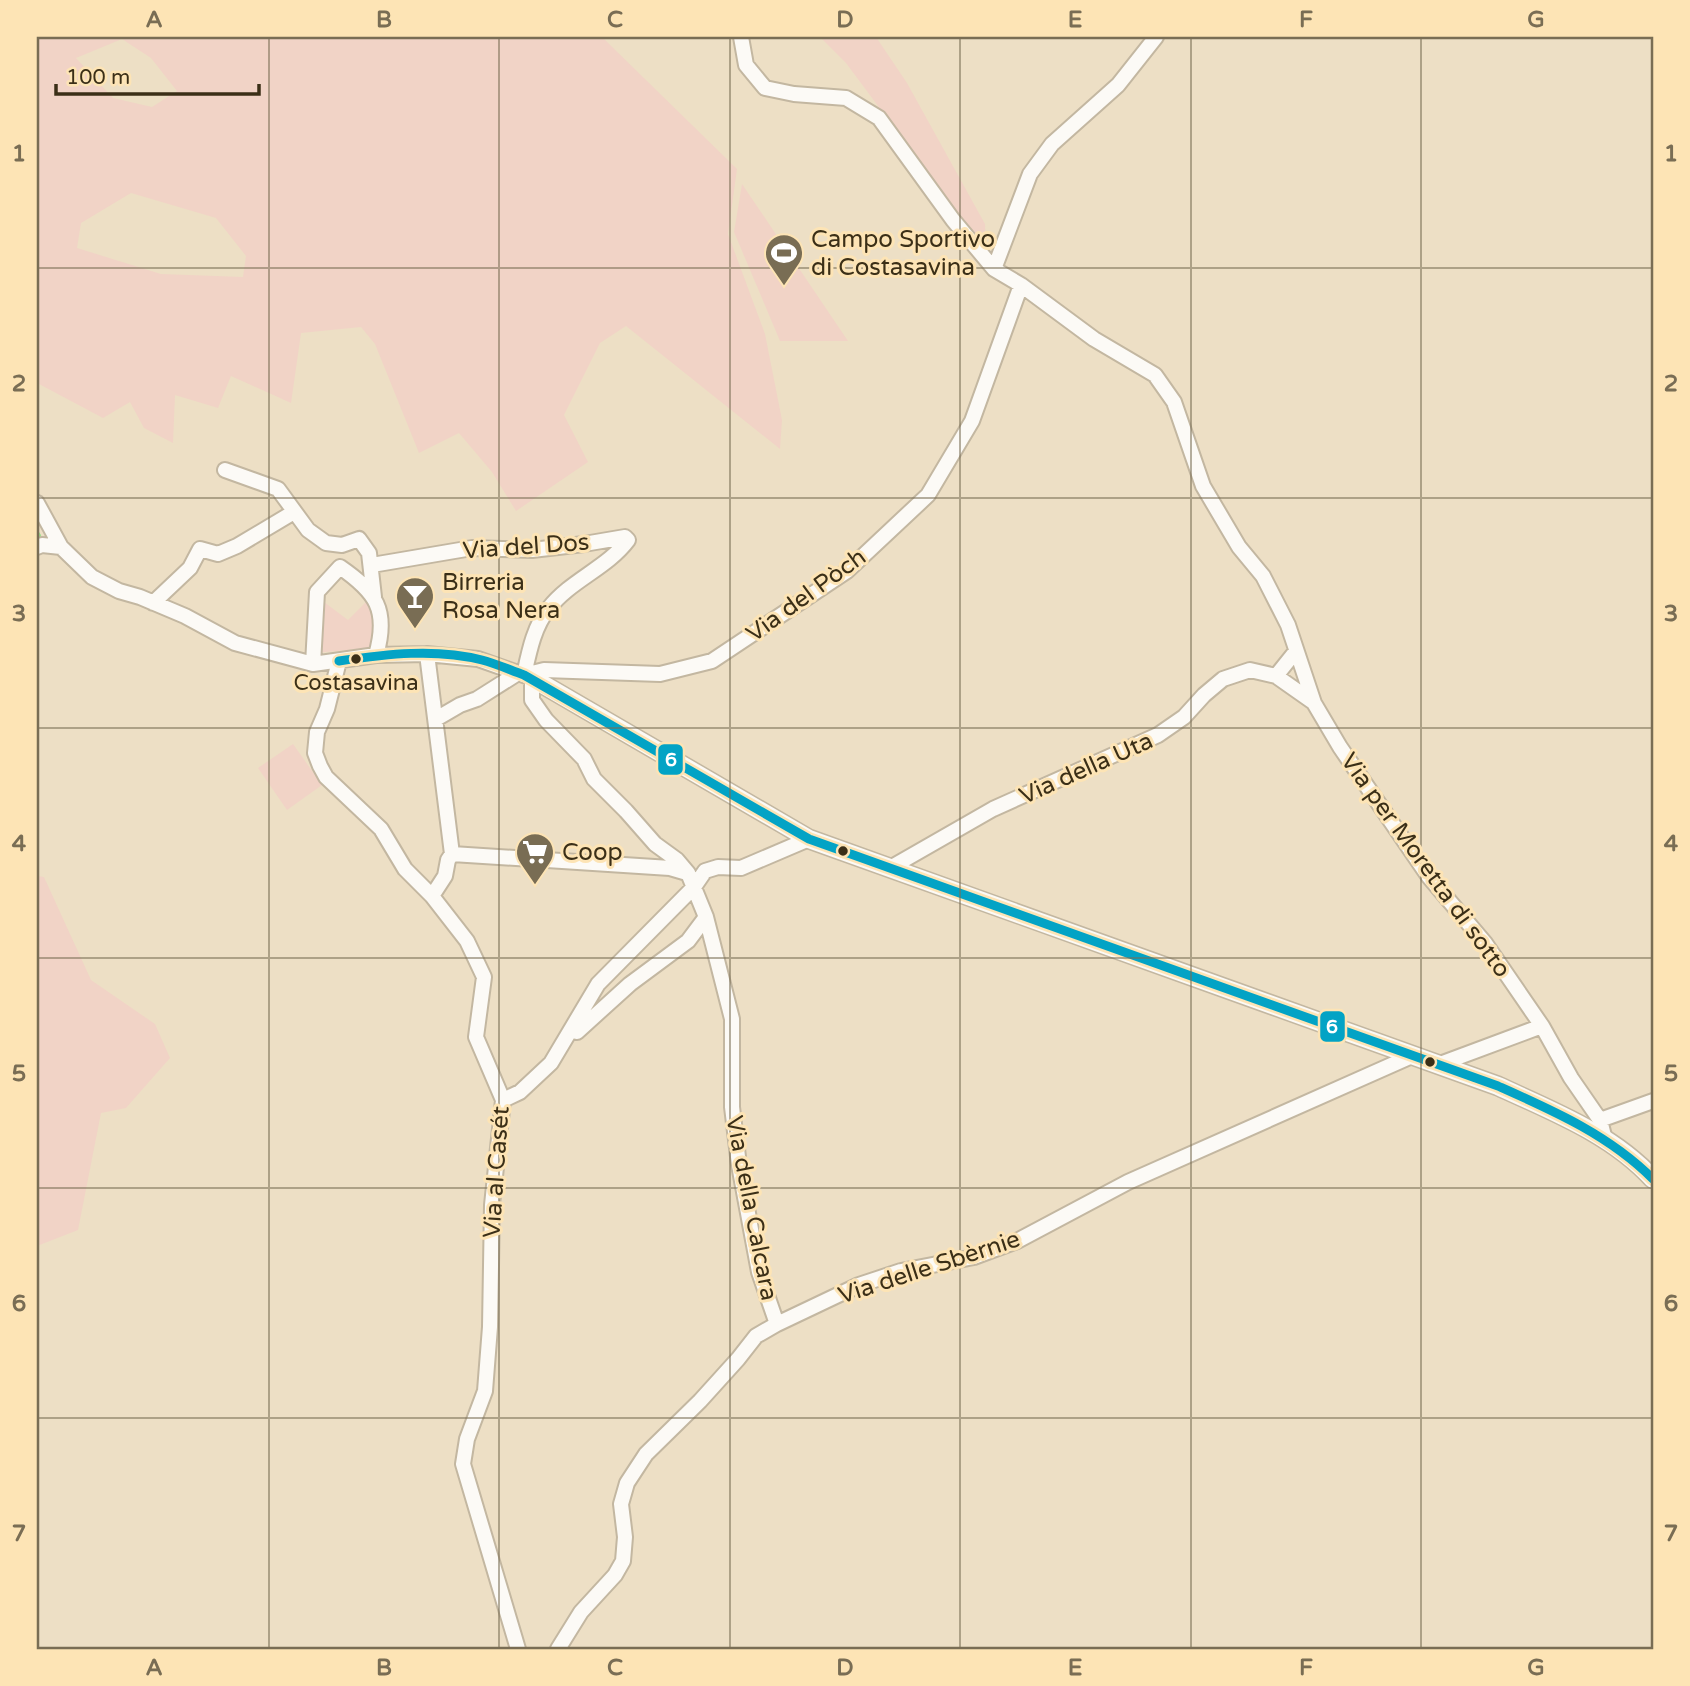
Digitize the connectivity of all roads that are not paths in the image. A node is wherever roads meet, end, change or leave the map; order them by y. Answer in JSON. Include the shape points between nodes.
{"nodes":[{"id":1,"x":741,"y":37,"type":"edge"},
{"id":2,"x":1156,"y":37,"type":"edge"},
{"id":3,"x":994,"y":270,"type":"junction"},
{"id":4,"x":1021,"y":285,"type":"junction"},
{"id":5,"x":225,"y":470,"type":"dead end"},
{"id":6,"x":37,"y":503,"type":"edge"},
{"id":7,"x":294,"y":512,"type":"junction"},
{"id":8,"x":37,"y":547,"type":"edge"},
{"id":9,"x":61,"y":547,"type":"junction"},
{"id":10,"x":372,"y":565,"type":"junction"},
{"id":11,"x":374,"y":597,"type":"junction"},
{"id":12,"x":153,"y":603,"type":"junction"},
{"id":13,"x":1296,"y":651,"type":"junction"},
{"id":14,"x":427,"y":654,"type":"junction"},
{"id":15,"x":376,"y":655,"type":"junction"},
{"id":16,"x":340,"y":661,"type":"junction"},
{"id":17,"x":313,"y":664,"type":"junction"},
{"id":18,"x":525,"y":675,"type":"junction"},
{"id":19,"x":1276,"y":676,"type":"junction"},
{"id":20,"x":1314,"y":703,"type":"junction"},
{"id":21,"x":436,"y":719,"type":"junction"},
{"id":22,"x":809,"y":839,"type":"junction"},
{"id":23,"x":452,"y":854,"type":"junction"},
{"id":24,"x":890,"y":869,"type":"junction"},
{"id":25,"x":691,"y":880,"type":"junction"},
{"id":26,"x":432,"y":896,"type":"junction"},
{"id":27,"x":706,"y":917,"type":"junction"},
{"id":28,"x":1542,"y":1027,"type":"junction"},
{"id":29,"x":565,"y":1042,"type":"junction"},
{"id":30,"x":1414,"y":1055,"type":"junction"},
{"id":31,"x":1440,"y":1064,"type":"junction"},
{"id":32,"x":503,"y":1100,"type":"junction"},
{"id":33,"x":1653,"y":1101,"type":"edge"},
{"id":34,"x":1600,"y":1120,"type":"junction"},
{"id":35,"x":1605,"y":1140,"type":"junction"},
{"id":36,"x":1653,"y":1179,"type":"edge"},
{"id":37,"x":776,"y":1324,"type":"junction"},
{"id":38,"x":518,"y":1649,"type":"edge"},
{"id":39,"x":558,"y":1649,"type":"edge"}],
"edges":[{"from":1,"to":3,"type":"street","name":"Via per Moretta di sotto","via":[[746,65],[765,88],[846,98],[879,118]]},
{"from":2,"to":3,"type":"street","via":[[1118,85],[1052,144],[1030,174]]},
{"from":3,"to":4,"type":"street","name":"Via per Moretta di sotto"},
{"from":4,"to":13,"type":"street","name":"Via per Moretta di sotto","via":[[1094,339],[1155,376],[1174,402],[1203,485],[1238,547],[1263,576]]},
{"from":4,"to":18,"type":"street","name":"Via del Pòch","via":[[972,421],[928,495],[847,571],[712,661],[660,674],[544,670]]},
{"from":5,"to":7,"type":"street","via":[[278,489]]},
{"from":6,"to":9,"type":"street"},
{"from":7,"to":10,"type":"street","via":[[326,543],[359,540]]},
{"from":7,"to":12,"type":"street","via":[[218,554],[200,549],[190,568]]},
{"from":8,"to":9,"type":"street"},
{"from":9,"to":12,"type":"street","via":[[92,577]]},
{"from":10,"to":11,"type":"street"},
{"from":10,"to":18,"type":"street","name":"Via del Dos","via":[[472,548],[532,550],[625,537],[628,540],[617,555],[547,609],[531,643]]},
{"from":11,"to":15,"type":"street","via":[[383,634]]},
{"from":11,"to":17,"type":"street","via":[[365,584],[340,568],[317,592]]},
{"from":12,"to":17,"type":"street","via":[[235,643]]},
{"from":13,"to":19,"type":"street"},
{"from":13,"to":20,"type":"street","name":"Via per Moretta di sotto"},
{"from":14,"to":15,"type":"street"},
{"from":14,"to":18,"type":"street","via":[[478,659]]},
{"from":14,"to":21,"type":"street"},
{"from":15,"to":16,"type":"street"},
{"from":16,"to":17,"type":"street"},
{"from":16,"to":26,"type":"street","name":"Via al Casét","via":[[317,732],[315,753],[320,766],[381,829],[405,869]]},
{"from":18,"to":21,"type":"street"},
{"from":18,"to":22,"type":"street"},
{"from":18,"to":25,"type":"street","name":"Via della Calcara","via":[[532,700],[546,720],[584,759],[594,779],[655,844],[677,860]]},
{"from":19,"to":20,"type":"street","name":"Via della Uta"},
{"from":19,"to":24,"type":"street","name":"Via della Uta","via":[[1250,670],[1223,679],[1158,735],[993,809]]},
{"from":20,"to":28,"type":"street","name":"Via per Moretta di sotto","via":[[1429,877],[1485,943]]},
{"from":21,"to":23,"type":"street"},
{"from":22,"to":24,"type":"street"},
{"from":22,"to":25,"type":"street","via":[[741,868],[718,867]]},
{"from":23,"to":25,"type":"street","via":[[670,867]]},
{"from":23,"to":26,"type":"street"},
{"from":24,"to":30,"type":"street"},
{"from":25,"to":27,"type":"street","name":"Via della Calcara"},
{"from":25,"to":29,"type":"street","via":[[598,984]]},
{"from":26,"to":32,"type":"street","name":"Via al Casét","via":[[467,940],[484,978],[476,1037]]},
{"from":27,"to":29,"type":"street","via":[[688,942],[630,984]]},
{"from":27,"to":37,"type":"street","name":"Via della Calcara","via":[[732,1018],[732,1108],[739,1165],[759,1272]]},
{"from":28,"to":31,"type":"street"},
{"from":28,"to":34,"type":"street","name":"Via per Moretta di sotto"},
{"from":29,"to":32,"type":"street","via":[[538,1077]]},
{"from":30,"to":31,"type":"street"},
{"from":30,"to":37,"type":"street","name":"Via delle Sbèrnie","via":[[1128,1182],[1017,1241],[974,1257],[901,1270]]},
{"from":31,"to":35,"type":"street","via":[[1498,1086]]},
{"from":32,"to":38,"type":"street","name":"Via al Casét","via":[[492,1205],[485,1391],[463,1464]]},
{"from":33,"to":34,"type":"street"},
{"from":34,"to":35,"type":"street","name":"Via per Moretta di sotto"},
{"from":35,"to":36,"type":"street"},
{"from":37,"to":39,"type":"street","name":"Via delle Sbèrnie","via":[[755,1336],[646,1454],[627,1483],[621,1504],[623,1561]]}]}
